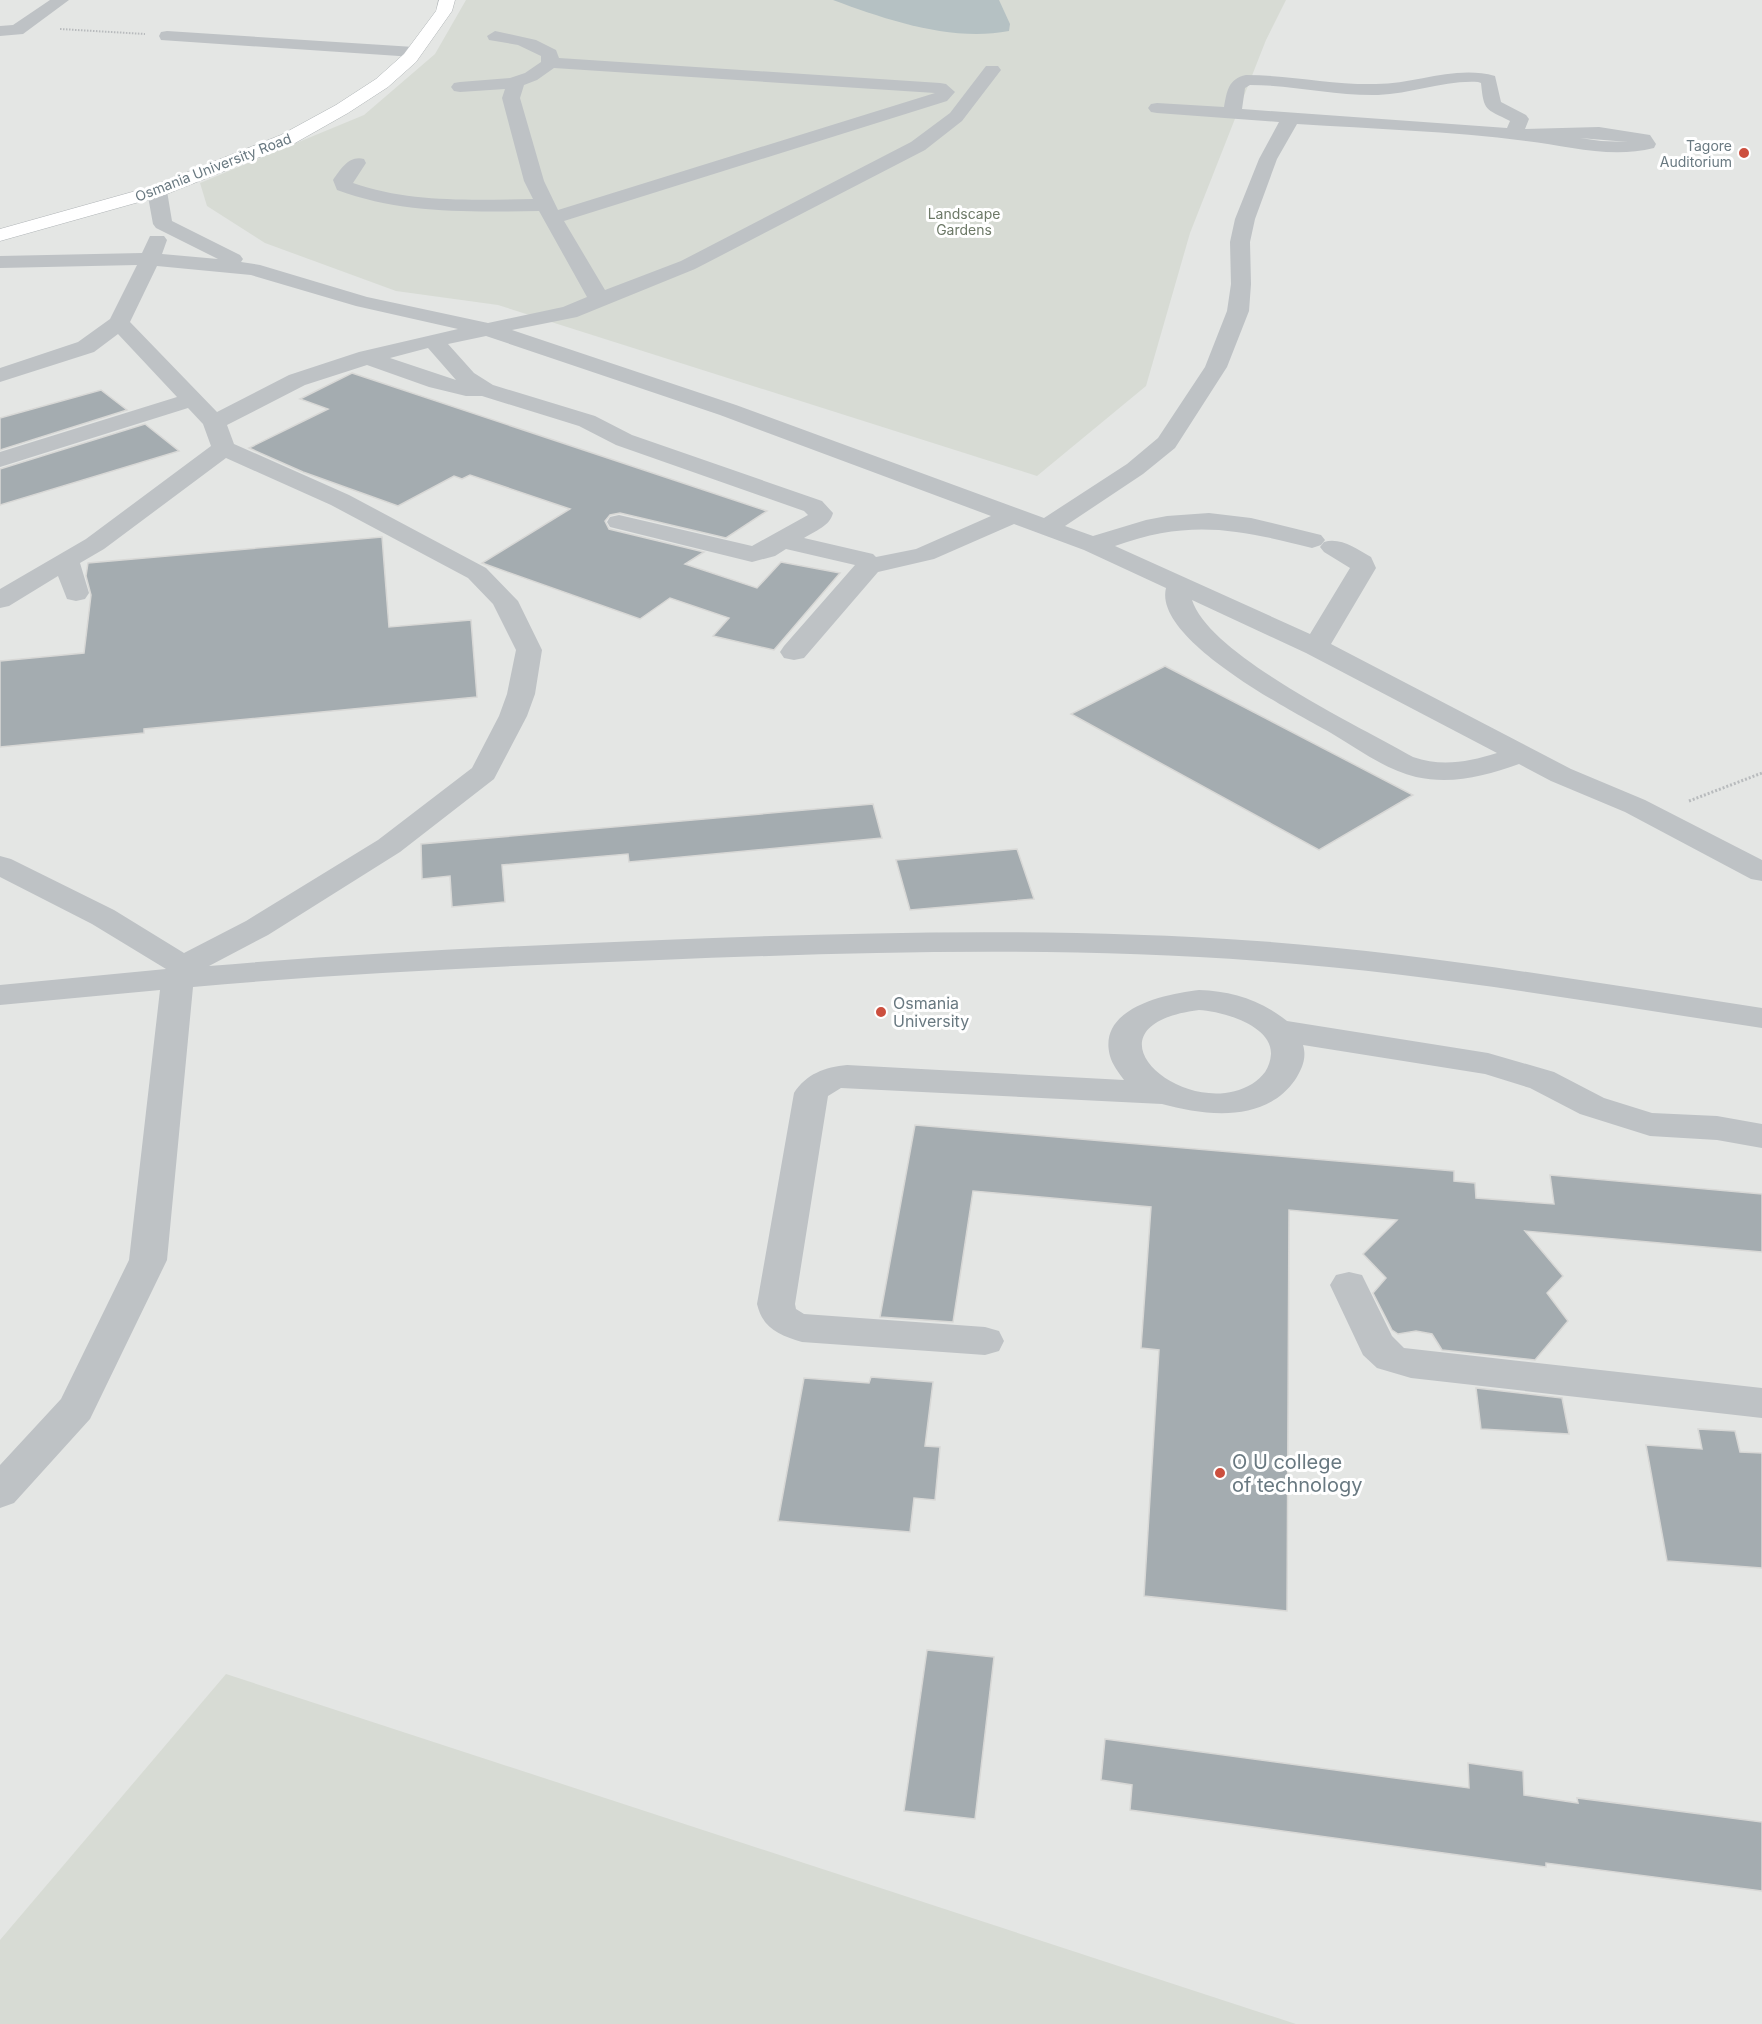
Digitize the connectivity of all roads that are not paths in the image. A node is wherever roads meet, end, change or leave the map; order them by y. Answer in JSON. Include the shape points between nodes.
{"nodes":[{"id":1,"x":447,"y":0,"type":"edge"},
{"id":2,"x":45,"y":4,"type":"edge"},
{"id":3,"x":0,"y":29,"type":"edge"},
{"id":4,"x":167,"y":36,"type":"road end"},
{"id":5,"x":495,"y":36,"type":"dead end"},
{"id":6,"x":414,"y":52,"type":"junction"},
{"id":7,"x":545,"y":67,"type":"junction"},
{"id":8,"x":992,"y":70,"type":"dead end"},
{"id":9,"x":516,"y":81,"type":"junction"},
{"id":10,"x":460,"y":87,"type":"dead end"},
{"id":11,"x":944,"y":94,"type":"junction"},
{"id":12,"x":973,"y":94,"type":"junction"},
{"id":13,"x":1157,"y":108,"type":"dead end"},
{"id":14,"x":1232,"y":114,"type":"junction"},
{"id":15,"x":1291,"y":118,"type":"junction"},
{"id":16,"x":1520,"y":134,"type":"junction"},
{"id":17,"x":357,"y":163,"type":"dead end"},
{"id":18,"x":156,"y":191,"type":"junction"},
{"id":19,"x":548,"y":212,"type":"junction"},
{"id":20,"x":163,"y":224,"type":"junction"},
{"id":21,"x":0,"y":235,"type":"edge"},
{"id":22,"x":150,"y":259,"type":"junction"},
{"id":23,"x":0,"y":262,"type":"edge"},
{"id":24,"x":253,"y":269,"type":"junction"},
{"id":25,"x":599,"y":300,"type":"junction"},
{"id":26,"x":119,"y":323,"type":"junction"},
{"id":27,"x":483,"y":328,"type":"junction"},
{"id":28,"x":433,"y":340,"type":"junction"},
{"id":29,"x":367,"y":357,"type":"junction"},
{"id":30,"x":0,"y":375,"type":"edge"},
{"id":31,"x":485,"y":390,"type":"junction"},
{"id":32,"x":193,"y":399,"type":"junction"},
{"id":33,"x":214,"y":422,"type":"junction"},
{"id":34,"x":224,"y":448,"type":"junction"},
{"id":35,"x":0,"y":460,"type":"edge"},
{"id":36,"x":1014,"y":515,"type":"junction"},
{"id":37,"x":619,"y":522,"type":"dead end"},
{"id":38,"x":1047,"y":527,"type":"junction"},
{"id":39,"x":782,"y":541,"type":"junction"},
{"id":40,"x":1093,"y":545,"type":"junction"},
{"id":41,"x":67,"y":561,"type":"junction"},
{"id":42,"x":870,"y":566,"type":"junction"},
{"id":43,"x":1180,"y":585,"type":"junction"},
{"id":44,"x":76,"y":593,"type":"dead end"},
{"id":45,"x":0,"y":600,"type":"edge"},
{"id":46,"x":1316,"y":647,"type":"junction"},
{"id":47,"x":794,"y":652,"type":"dead end"},
{"id":48,"x":1521,"y":754,"type":"junction"},
{"id":49,"x":0,"y":864,"type":"edge"},
{"id":50,"x":1762,"y":872,"type":"edge"},
{"id":51,"x":1211,"y":948,"type":"junction"},
{"id":52,"x":181,"y":972,"type":"junction"},
{"id":53,"x":0,"y":995,"type":"edge"},
{"id":54,"x":1216,"y":1000,"type":"junction"},
{"id":55,"x":1762,"y":1018,"type":"edge"},
{"id":56,"x":1278,"y":1030,"type":"junction"},
{"id":57,"x":1163,"y":1093,"type":"junction"},
{"id":58,"x":1762,"y":1136,"type":"edge"},
{"id":59,"x":1349,"y":1286,"type":"dead end"},
{"id":60,"x":984,"y":1341,"type":"dead end"},
{"id":61,"x":1762,"y":1403,"type":"edge"},
{"id":62,"x":0,"y":1492,"type":"edge"}],
"edges":[{"from":1,"to":6,"type":"main road","name":"Osmania University Road","via":[[444,11]]},
{"from":2,"to":3,"type":"street"},
{"from":2,"to":3,"type":"street","via":[[23,27],[14,31]]},
{"from":4,"to":6,"type":"street"},
{"from":5,"to":7,"type":"street","via":[[540,45],[550,54]]},
{"from":6,"to":18,"type":"main road","name":"Osmania University Road","via":[[382,83],[288,139]]},
{"from":7,"to":9,"type":"street"},
{"from":7,"to":11,"type":"street"},
{"from":8,"to":12,"type":"street"},
{"from":9,"to":10,"type":"street"},
{"from":9,"to":19,"type":"street","via":[[511,98],[534,181]]},
{"from":11,"to":12,"type":"street"},
{"from":11,"to":19,"type":"street"},
{"from":12,"to":25,"type":"street","via":[[956,117],[918,146],[688,265]]},
{"from":13,"to":14,"type":"street"},
{"from":14,"to":15,"type":"street"},
{"from":14,"to":16,"type":"street","via":[[1237,86],[1246,80],[1376,90],[1473,76],[1489,80],[1492,105],[1520,119]]},
{"from":15,"to":16,"type":"street"},
{"from":15,"to":38,"type":"street","via":[[1268,159],[1245,219],[1240,242],[1238,311],[1216,367],[1167,443],[1135,470]]},
{"from":16,"to":16,"type":"street","via":[[1608,134],[1643,139],[1647,144],[1601,147]]},
{"from":17,"to":19,"type":"street","via":[[343,180],[344,186],[374,197]]},
{"from":18,"to":20,"type":"street"},
{"from":18,"to":21,"type":"main road","name":"Osmania University Road"},
{"from":19,"to":25,"type":"street"},
{"from":20,"to":22,"type":"street"},
{"from":20,"to":24,"type":"street"},
{"from":22,"to":23,"type":"street"},
{"from":22,"to":24,"type":"street"},
{"from":22,"to":26,"type":"street"},
{"from":24,"to":27,"type":"street","via":[[363,302]]},
{"from":25,"to":27,"type":"street","via":[[569,312]]},
{"from":26,"to":30,"type":"street","via":[[86,348]]},
{"from":26,"to":32,"type":"street"},
{"from":27,"to":28,"type":"street"},
{"from":27,"to":36,"type":"street","via":[[728,410]]},
{"from":28,"to":29,"type":"street"},
{"from":28,"to":31,"type":"street","via":[[466,378]]},
{"from":29,"to":31,"type":"street","via":[[424,378]]},
{"from":29,"to":33,"type":"street","via":[[297,380]]},
{"from":31,"to":39,"type":"street","via":[[588,421],[624,440],[819,510],[820,518]]},
{"from":32,"to":33,"type":"street"},
{"from":32,"to":35,"type":"street"},
{"from":33,"to":34,"type":"street"},
{"from":34,"to":41,"type":"street"},
{"from":34,"to":52,"type":"street","via":[[339,500],[477,573],[505,601],[529,650],[513,716],[484,773],[389,846]]},
{"from":36,"to":38,"type":"street"},
{"from":36,"to":42,"type":"street","via":[[925,554]]},
{"from":37,"to":39,"type":"street","via":[[742,553],[760,553]]},
{"from":38,"to":40,"type":"street"},
{"from":39,"to":42,"type":"street","via":[[864,559]]},
{"from":40,"to":43,"type":"street"},
{"from":40,"to":46,"type":"street","via":[[1147,527],[1207,521],[1247,523],[1323,544],[1362,562],[1363,568]]},
{"from":41,"to":44,"type":"street"},
{"from":41,"to":45,"type":"street"},
{"from":42,"to":47,"type":"street"},
{"from":43,"to":46,"type":"street"},
{"from":43,"to":48,"type":"street","via":[[1176,598],[1182,610],[1249,675],[1403,763],[1436,773],[1467,772]]},
{"from":46,"to":48,"type":"street"},
{"from":48,"to":50,"type":"street"},
{"from":49,"to":52,"type":"street","via":[[104,916]]},
{"from":51,"to":52,"type":"street","via":[[846,941]]},
{"from":51,"to":54,"type":"street"},
{"from":51,"to":55,"type":"street","via":[[1363,960]]},
{"from":52,"to":53,"type":"street"},
{"from":52,"to":62,"type":"street","via":[[148,1260],[76,1408]]},
{"from":54,"to":56,"type":"street","via":[[1261,1016]]},
{"from":54,"to":57,"type":"street","via":[[1190,999],[1166,1004],[1144,1013],[1130,1027],[1124,1044],[1128,1063],[1141,1079]]},
{"from":56,"to":57,"type":"street","via":[[1287,1046],[1288,1062],[1281,1078],[1266,1091],[1219,1104]]},
{"from":56,"to":58,"type":"street","via":[[1488,1064],[1542,1080],[1592,1106],[1650,1124],[1717,1128]]},
{"from":57,"to":60,"type":"street","via":[[847,1076],[819,1084],[811,1093],[776,1304],[778,1314],[787,1323],[802,1328]]},
{"from":59,"to":61,"type":"street","via":[[1377,1345],[1390,1358],[1412,1364]]}]}
